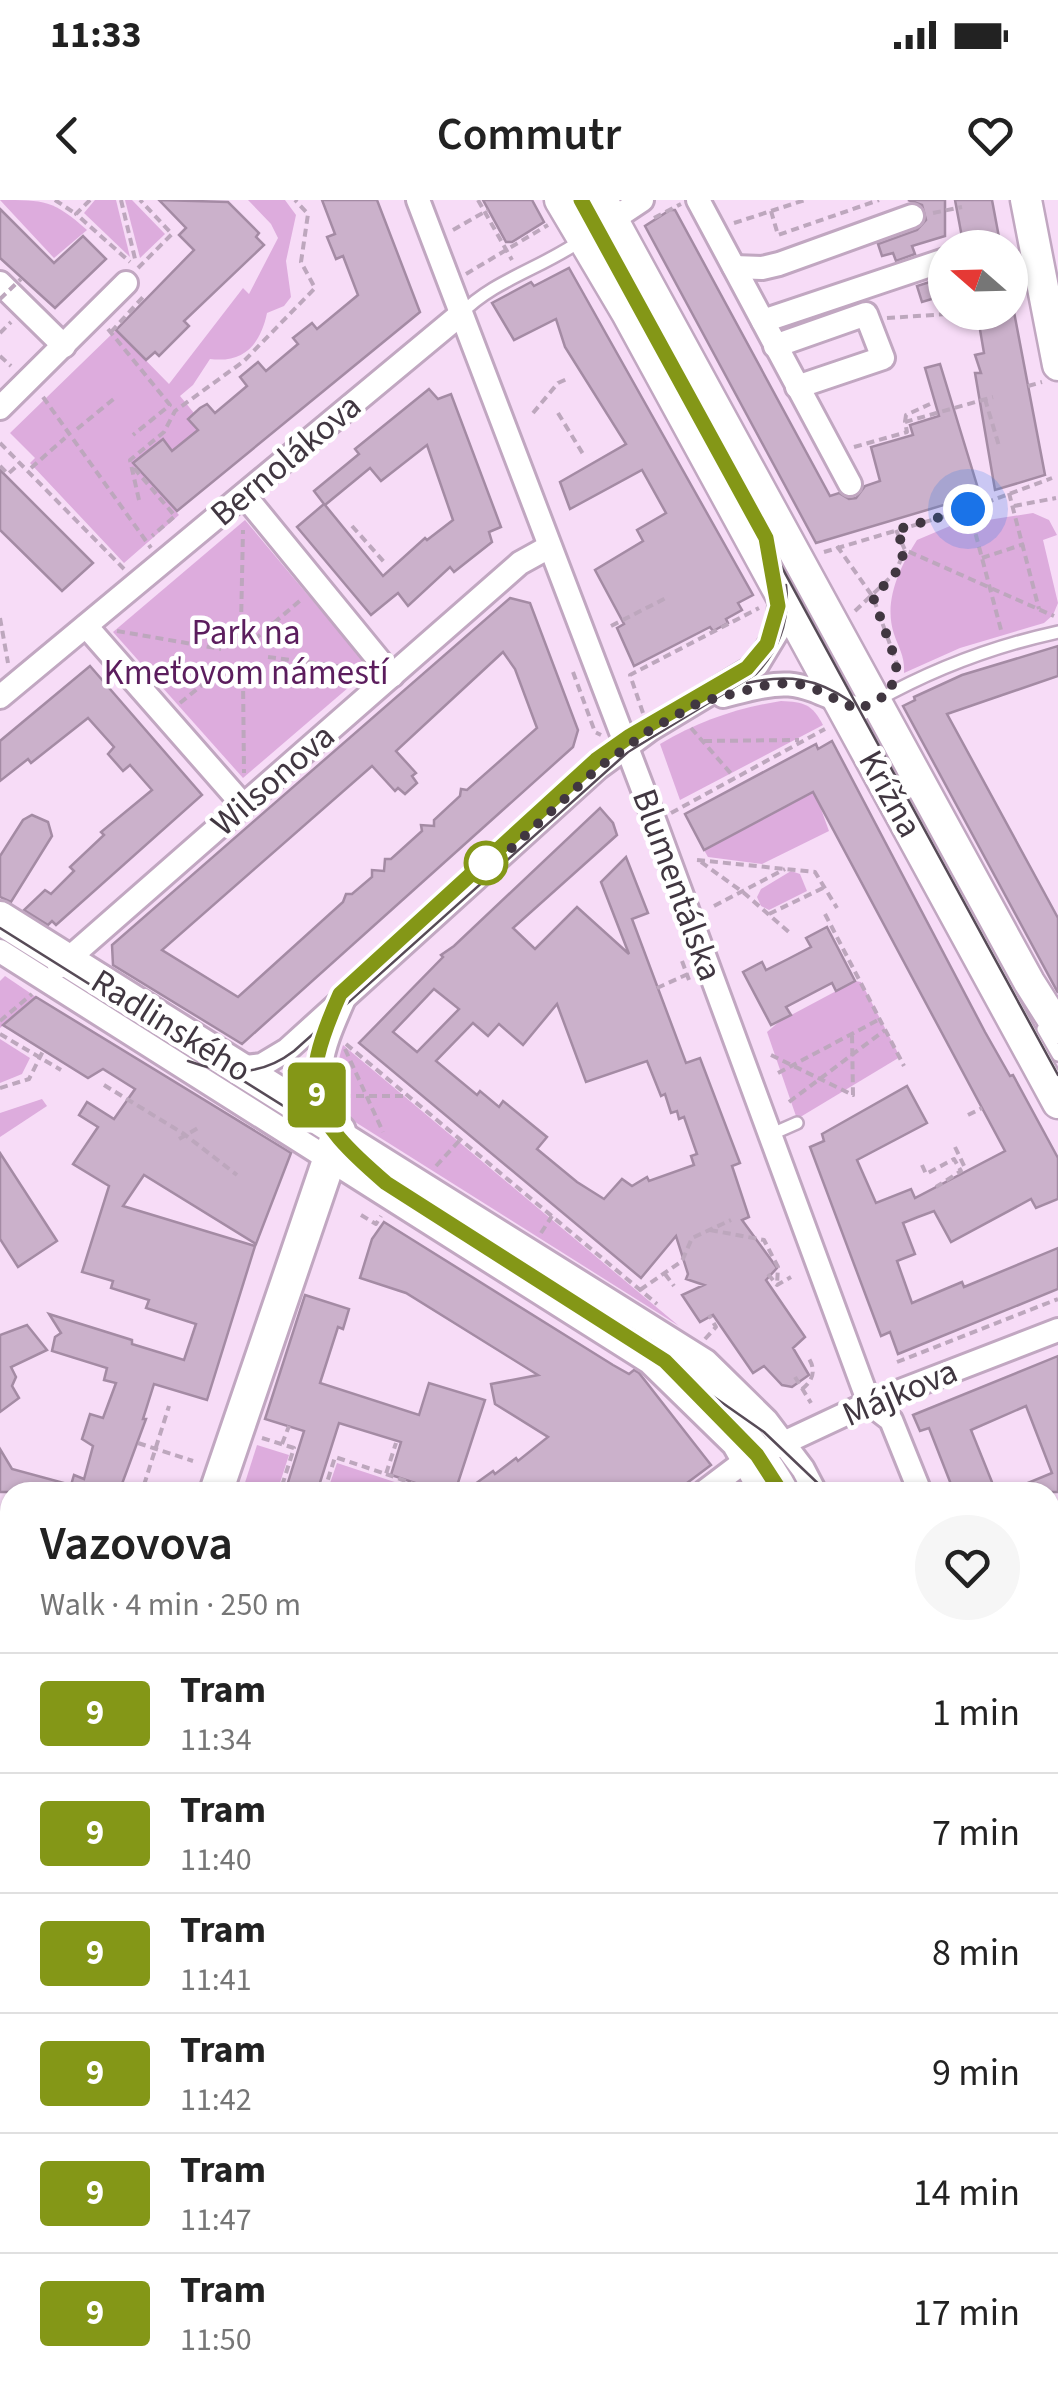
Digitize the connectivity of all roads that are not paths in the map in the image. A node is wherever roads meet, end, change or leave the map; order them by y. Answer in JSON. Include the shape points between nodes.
{"nodes":[{"id":1,"x":418,"y":200,"type":"edge"},
{"id":2,"x":581,"y":200,"type":"edge"},
{"id":3,"x":642,"y":200,"type":"edge"},
{"id":4,"x":698,"y":200,"type":"edge"},
{"id":5,"x":1026,"y":200,"type":"edge"},
{"id":6,"x":611,"y":211,"type":"edge"},
{"id":7,"x":555,"y":212,"type":"edge"},
{"id":8,"x":922,"y":215,"type":"road end"},
{"id":9,"x":583,"y":239,"type":"junction"},
{"id":10,"x":928,"y":266,"type":"edge"},
{"id":11,"x":734,"y":267,"type":"junction"},
{"id":12,"x":132,"y":276,"type":"road end"},
{"id":13,"x":10,"y":281,"type":"edge"},
{"id":14,"x":627,"y":313,"type":"junction"},
{"id":15,"x":460,"y":314,"type":"junction"},
{"id":16,"x":764,"y":320,"type":"junction"},
{"id":17,"x":64,"y":346,"type":"junction"},
{"id":18,"x":775,"y":346,"type":"junction"},
{"id":19,"x":1056,"y":348,"type":"edge"},
{"id":20,"x":797,"y":387,"type":"junction"},
{"id":21,"x":0,"y":408,"type":"edge"},
{"id":22,"x":850,"y":484,"type":"dead end"},
{"id":23,"x":244,"y":506,"type":"junction"},
{"id":24,"x":549,"y":546,"type":"junction"},
{"id":25,"x":772,"y":600,"type":"junction"},
{"id":26,"x":97,"y":628,"type":"junction"},
{"id":27,"x":1058,"y":632,"type":"edge"},
{"id":28,"x":383,"y":673,"type":"junction"},
{"id":29,"x":0,"y":697,"type":"edge"},
{"id":30,"x":883,"y":697,"type":"junction"},
{"id":31,"x":700,"y":702,"type":"junction"},
{"id":32,"x":835,"y":714,"type":"junction"},
{"id":33,"x":625,"y":747,"type":"junction"},
{"id":34,"x":244,"y":795,"type":"junction"},
{"id":35,"x":0,"y":918,"type":"edge"},
{"id":36,"x":3,"y":958,"type":"edge"},
{"id":37,"x":51,"y":977,"type":"junction"},
{"id":38,"x":1029,"y":982,"type":"junction"},
{"id":39,"x":343,"y":1000,"type":"junction"},
{"id":40,"x":1058,"y":1028,"type":"edge"},
{"id":41,"x":1050,"y":1065,"type":"edge"},
{"id":42,"x":237,"y":1068,"type":"junction"},
{"id":43,"x":1058,"y":1104,"type":"edge"},
{"id":44,"x":798,"y":1124,"type":"dead end"},
{"id":45,"x":772,"y":1134,"type":"junction"},
{"id":46,"x":341,"y":1146,"type":"junction"},
{"id":47,"x":1058,"y":1330,"type":"edge"},
{"id":48,"x":649,"y":1362,"type":"junction"},
{"id":49,"x":877,"y":1400,"type":"junction"},
{"id":50,"x":776,"y":1447,"type":"junction"},
{"id":51,"x":745,"y":1461,"type":"junction"},
{"id":52,"x":220,"y":1482,"type":"edge"},
{"id":53,"x":717,"y":1482,"type":"edge"},
{"id":54,"x":756,"y":1482,"type":"edge"},
{"id":55,"x":790,"y":1482,"type":"edge"},
{"id":56,"x":810,"y":1482,"type":"edge"},
{"id":57,"x":916,"y":1482,"type":"edge"}],
"edges":[{"from":1,"to":15,"type":"street","name":"Blumentálska"},
{"from":2,"to":14,"type":"lane","via":[[618,268]]},
{"from":3,"to":6,"type":"street"},
{"from":4,"to":11,"type":"street"},
{"from":5,"to":19,"type":"street"},
{"from":6,"to":30,"type":"street","name":"Krížna"},
{"from":7,"to":9,"type":"street","name":"Krížna"},
{"from":8,"to":11,"type":"street","via":[[779,264]]},
{"from":9,"to":14,"type":"street","name":"Krížna"},
{"from":9,"to":15,"type":"lane","name":"Bernolákova"},
{"from":10,"to":16,"type":"street"},
{"from":11,"to":16,"type":"street"},
{"from":12,"to":17,"type":"street"},
{"from":13,"to":17,"type":"street"},
{"from":14,"to":25,"type":"street","name":"Krížna"},
{"from":15,"to":23,"type":"street","name":"Bernolákova"},
{"from":15,"to":24,"type":"street","name":"Blumentálska"},
{"from":16,"to":18,"type":"street"},
{"from":17,"to":21,"type":"street"},
{"from":18,"to":20,"type":"street"},
{"from":18,"to":20,"type":"street","via":[[866,314],[883,358]]},
{"from":20,"to":22,"type":"street"},
{"from":23,"to":26,"type":"street","name":"Bernolákova"},
{"from":23,"to":28,"type":"street","via":[[318,586]]},
{"from":24,"to":28,"type":"street","name":"Wilsonova"},
{"from":24,"to":33,"type":"street","name":"Blumentálska"},
{"from":25,"to":31,"type":"street","via":[[777,632],[763,659]]},
{"from":25,"to":32,"type":"street","name":"Krížna"},
{"from":26,"to":29,"type":"street","name":"Bernolákova"},
{"from":26,"to":34,"type":"street","via":[[164,716]]},
{"from":27,"to":30,"type":"lane","via":[[954,663]]},
{"from":28,"to":34,"type":"street","name":"Wilsonova"},
{"from":30,"to":32,"type":"street"},
{"from":30,"to":38,"type":"street","name":"Krížna"},
{"from":31,"to":32,"type":"street","via":[[785,683],[809,686]]},
{"from":31,"to":33,"type":"street"},
{"from":32,"to":41,"type":"street","name":"Krížna"},
{"from":33,"to":39,"type":"street"},
{"from":33,"to":45,"type":"street","name":"Blumentálska"},
{"from":34,"to":37,"type":"street","name":"Wilsonova"},
{"from":35,"to":37,"type":"main road","name":"Radlinského"},
{"from":36,"to":37,"type":"street","name":"Radlinského"},
{"from":37,"to":42,"type":"main road","name":"Radlinského"},
{"from":37,"to":46,"type":"street","name":"Radlinského"},
{"from":38,"to":40,"type":"street","name":"Krížna"},
{"from":38,"to":41,"type":"lane","via":[[1028,1002]]},
{"from":39,"to":42,"type":"street","via":[[280,1055]]},
{"from":39,"to":46,"type":"street","via":[[320,1070]]},
{"from":41,"to":43,"type":"street","name":"Krížna"},
{"from":42,"to":46,"type":"main road","name":"Radlinského"},
{"from":44,"to":45,"type":"lane"},
{"from":45,"to":49,"type":"street","name":"Blumentálska","via":[[860,1376]]},
{"from":46,"to":48,"type":"street","name":"Radlinského"},
{"from":46,"to":48,"type":"lane","name":"Radlinského","via":[[604,1320]]},
{"from":46,"to":50,"type":"street","name":"Radlinského","via":[[706,1361],[766,1420]]},
{"from":46,"to":52,"type":"main road"},
{"from":47,"to":49,"type":"street","name":"Májkova"},
{"from":48,"to":51,"type":"street","name":"Radlinského"},
{"from":49,"to":50,"type":"street","name":"Májkova"},
{"from":49,"to":57,"type":"street"},
{"from":50,"to":51,"type":"street","name":"Májkova"},
{"from":50,"to":55,"type":"lane"},
{"from":50,"to":56,"type":"street","name":"Radlinského"},
{"from":51,"to":53,"type":"street","name":"Májkova"},
{"from":51,"to":54,"type":"street","name":"Radlinského"}]}
